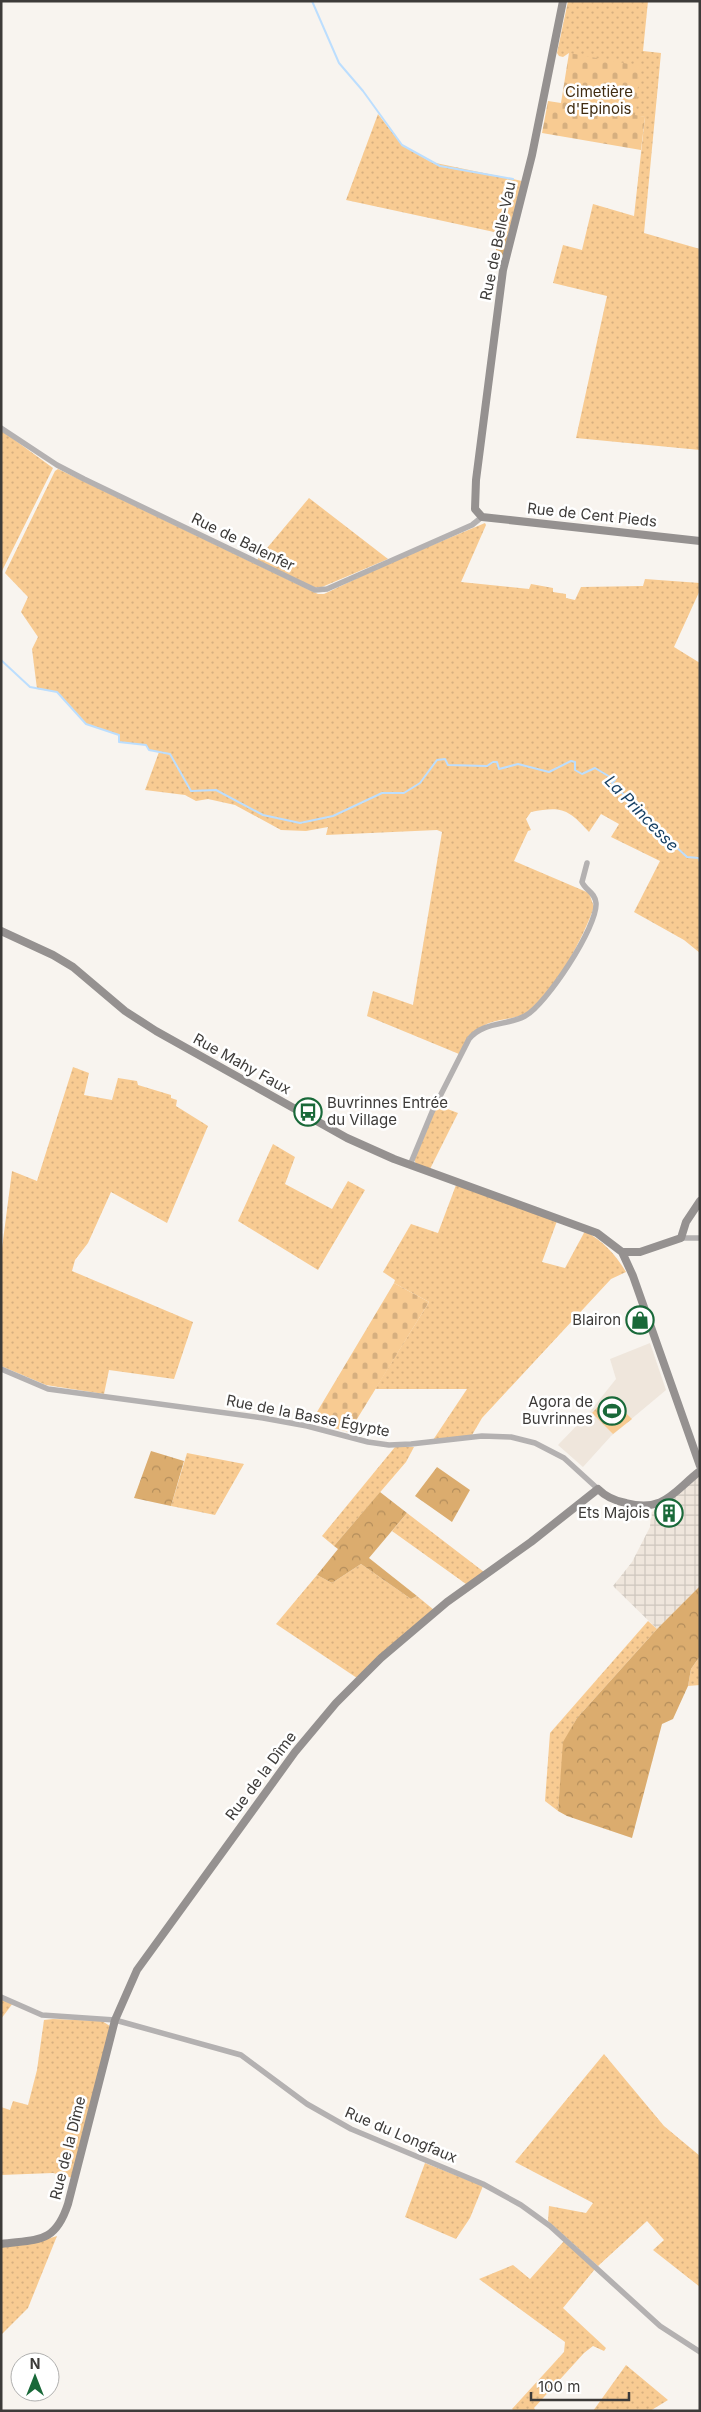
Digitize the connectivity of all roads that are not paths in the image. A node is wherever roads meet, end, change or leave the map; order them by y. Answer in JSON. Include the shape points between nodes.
{"nodes":[{"id":1,"x":563,"y":1,"type":"edge"},
{"id":2,"x":1,"y":428,"type":"edge"},
{"id":3,"x":482,"y":517,"type":"junction"},
{"id":4,"x":700,"y":541,"type":"edge"},
{"id":5,"x":587,"y":863,"type":"dead end"},
{"id":6,"x":1,"y":931,"type":"edge"},
{"id":7,"x":410,"y":1165,"type":"junction"},
{"id":8,"x":700,"y":1201,"type":"edge"},
{"id":9,"x":680,"y":1238,"type":"junction"},
{"id":10,"x":700,"y":1238,"type":"edge"},
{"id":11,"x":622,"y":1252,"type":"junction"},
{"id":12,"x":1,"y":1369,"type":"edge"},
{"id":13,"x":697,"y":1447,"type":"edge"},
{"id":14,"x":700,"y":1466,"type":"edge"},
{"id":15,"x":700,"y":1470,"type":"edge"},
{"id":16,"x":598,"y":1489,"type":"junction"},
{"id":17,"x":1,"y":1997,"type":"edge"},
{"id":18,"x":115,"y":2020,"type":"junction"},
{"id":19,"x":1,"y":2244,"type":"edge"},
{"id":20,"x":700,"y":2352,"type":"edge"}],
"edges":[{"from":1,"to":3,"type":"street","name":"Rue de Belle-Vau","via":[[532,155],[503,270],[476,480],[475,509]]},
{"from":2,"to":3,"type":"street","name":"Rue de Balenfer","via":[[84,479],[315,590],[327,589],[472,526]]},
{"from":3,"to":4,"type":"street","name":"Rue de Cent Pieds"},
{"from":5,"to":7,"type":"street","via":[[582,882],[593,895],[596,909],[584,937],[553,988],[535,1009],[516,1020],[477,1031],[469,1039],[432,1112]]},
{"from":6,"to":7,"type":"street","name":"Rue Mahy Faux","via":[[65,962],[125,1010],[164,1035],[347,1138]]},
{"from":7,"to":11,"type":"street","name":"Rue Mahy Faux","via":[[584,1227]]},
{"from":8,"to":9,"type":"street"},
{"from":9,"to":10,"type":"street"},
{"from":9,"to":11,"type":"street","via":[[640,1252]]},
{"from":11,"to":13,"type":"street"},
{"from":12,"to":16,"type":"street","name":"Rue de la Basse Égypte","via":[[48,1389],[264,1418],[382,1444],[432,1443],[482,1436],[511,1437],[564,1458]]},
{"from":13,"to":14,"type":"street"},
{"from":15,"to":16,"type":"street","via":[[666,1500],[651,1507],[617,1501]]},
{"from":16,"to":18,"type":"street","name":"Rue de la Dîme","via":[[423,1622],[336,1703],[295,1752],[149,1952],[131,1982]]},
{"from":17,"to":18,"type":"street","name":"Rue du Longfaux","via":[[42,2015]]},
{"from":18,"to":19,"type":"street","name":"Rue de la Dîme","via":[[63,2220],[56,2232],[44,2238]]},
{"from":18,"to":20,"type":"street","name":"Rue du Longfaux","via":[[229,2050],[307,2104],[351,2129],[502,2194],[550,2226],[660,2326]]}]}
